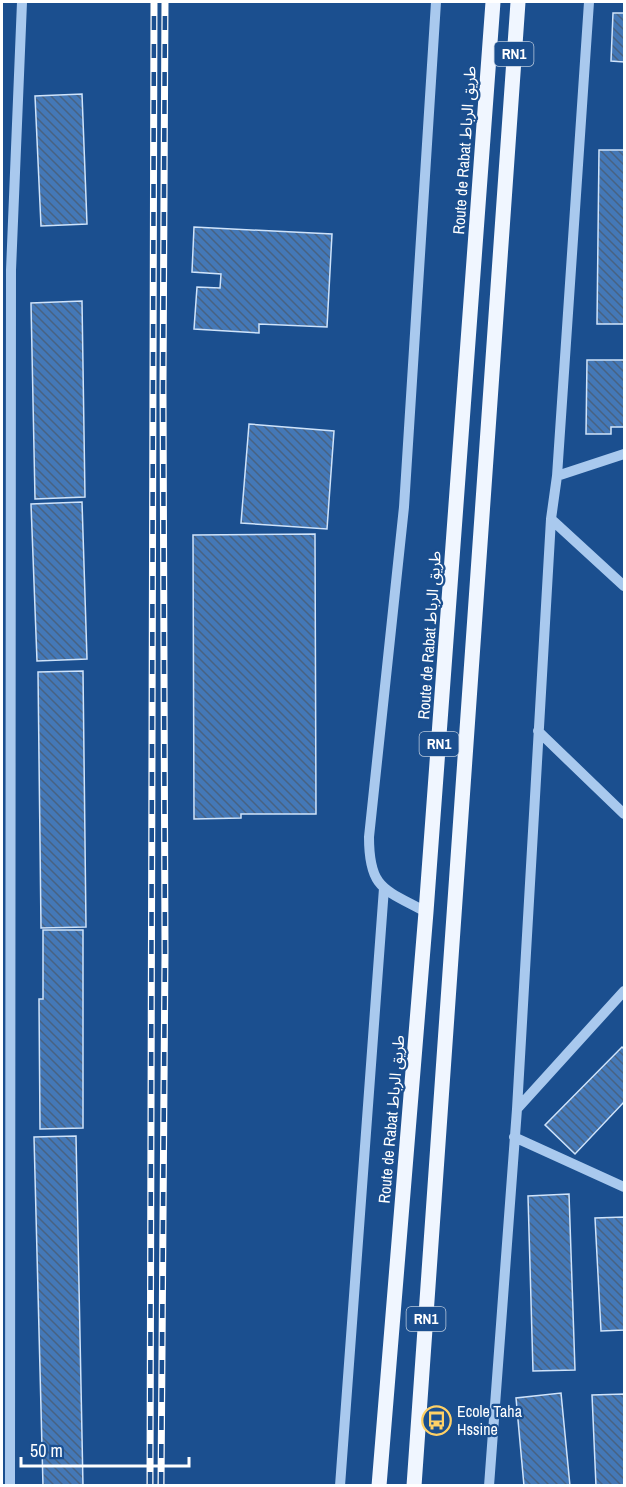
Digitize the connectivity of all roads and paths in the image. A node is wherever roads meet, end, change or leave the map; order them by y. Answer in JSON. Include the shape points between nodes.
{"nodes":[{"id":1,"x":22,"y":2,"type":"edge"},
{"id":2,"x":436,"y":2,"type":"edge"},
{"id":3,"x":493,"y":2,"type":"edge"},
{"id":4,"x":518,"y":2,"type":"edge"},
{"id":5,"x":589,"y":2,"type":"edge"},
{"id":6,"x":6,"y":270,"type":"edge"},
{"id":7,"x":624,"y":454,"type":"edge"},
{"id":8,"x":6,"y":472,"type":"edge"},
{"id":9,"x":557,"y":476,"type":"junction"},
{"id":10,"x":550,"y":519,"type":"junction"},
{"id":11,"x":624,"y":586,"type":"edge"},
{"id":12,"x":6,"y":674,"type":"edge"},
{"id":13,"x":538,"y":731,"type":"junction"},
{"id":14,"x":6,"y":776,"type":"edge"},
{"id":15,"x":624,"y":814,"type":"edge"},
{"id":16,"x":7,"y":857,"type":"edge"},
{"id":17,"x":384,"y":888,"type":"junction"},
{"id":18,"x":426,"y":912,"type":"junction"},
{"id":19,"x":6,"y":957,"type":"edge"},
{"id":20,"x":624,"y":991,"type":"edge"},
{"id":21,"x":6,"y":1048,"type":"edge"},
{"id":22,"x":517,"y":1109,"type":"junction"},
{"id":23,"x":514,"y":1137,"type":"junction"},
{"id":24,"x":6,"y":1145,"type":"edge"},
{"id":25,"x":624,"y":1187,"type":"edge"},
{"id":26,"x":6,"y":1250,"type":"edge"},
{"id":27,"x":6,"y":1346,"type":"edge"},
{"id":28,"x":10,"y":1485,"type":"edge"},
{"id":29,"x":340,"y":1485,"type":"edge"},
{"id":30,"x":379,"y":1485,"type":"edge"},
{"id":31,"x":414,"y":1485,"type":"edge"},
{"id":32,"x":489,"y":1485,"type":"edge"}],
"edges":[{"from":1,"to":6,"type":"street"},
{"from":2,"to":17,"type":"street","via":[[404,507],[369,837],[369,863],[374,879]]},
{"from":3,"to":18,"type":"main road","name":"Route de Rabat طريق الرباط","number":"RN1"},
{"from":4,"to":31,"type":"main road","number":"RN1"},
{"from":5,"to":9,"type":"street"},
{"from":6,"to":8,"type":"street"},
{"from":7,"to":9,"type":"street"},
{"from":8,"to":12,"type":"street"},
{"from":9,"to":10,"type":"street"},
{"from":10,"to":11,"type":"street"},
{"from":10,"to":13,"type":"street"},
{"from":12,"to":14,"type":"street"},
{"from":13,"to":15,"type":"street"},
{"from":13,"to":22,"type":"street"},
{"from":14,"to":16,"type":"street"},
{"from":16,"to":19,"type":"street"},
{"from":17,"to":18,"type":"street"},
{"from":17,"to":29,"type":"street"},
{"from":18,"to":30,"type":"main road","name":"Route de Rabat طريق الرباط","number":"RN1"},
{"from":19,"to":21,"type":"street"},
{"from":20,"to":22,"type":"street"},
{"from":21,"to":24,"type":"street"},
{"from":22,"to":23,"type":"street"},
{"from":23,"to":25,"type":"street"},
{"from":23,"to":32,"type":"street"},
{"from":24,"to":26,"type":"street"},
{"from":26,"to":27,"type":"street"},
{"from":27,"to":28,"type":"street"}]}
